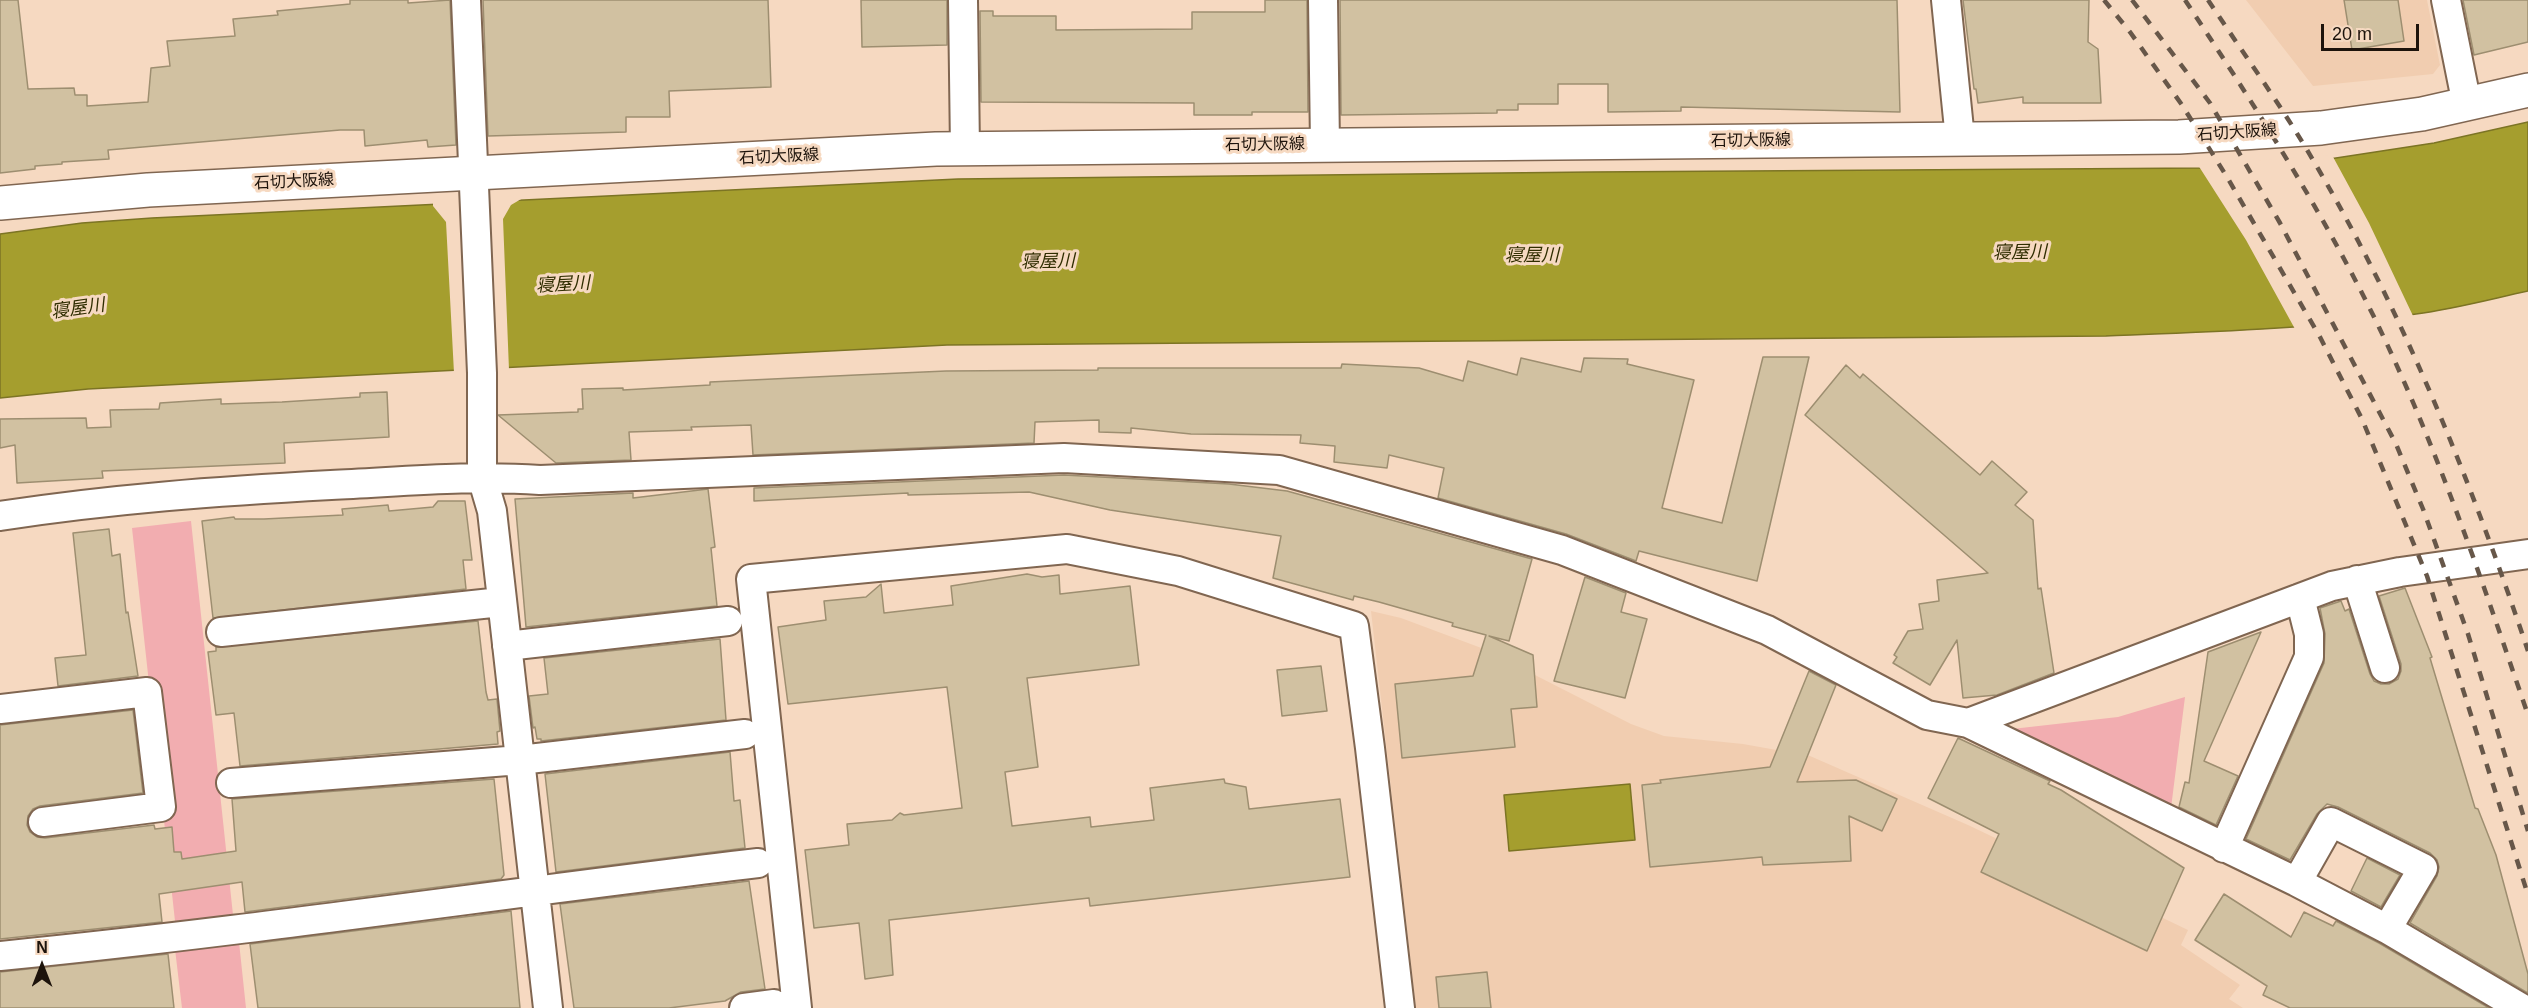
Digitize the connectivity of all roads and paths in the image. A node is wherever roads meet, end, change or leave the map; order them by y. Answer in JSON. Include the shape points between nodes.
{"nodes":[{"id":1,"x":466,"y":0,"type":"edge"},
{"id":2,"x":963,"y":0,"type":"edge"},
{"id":3,"x":1323,"y":0,"type":"edge"},
{"id":4,"x":1946,"y":0,"type":"edge"},
{"id":5,"x":2446,"y":0,"type":"edge"},
{"id":6,"x":2528,"y":90,"type":"edge"},
{"id":7,"x":2467,"y":105,"type":"junction"},
{"id":8,"x":1960,"y":139,"type":"junction"},
{"id":9,"x":1325,"y":145,"type":"junction"},
{"id":10,"x":965,"y":149,"type":"junction"},
{"id":11,"x":473,"y":185,"type":"junction"},
{"id":12,"x":0,"y":203,"type":"edge"},
{"id":13,"x":482,"y":477,"type":"junction"},
{"id":14,"x":0,"y":516,"type":"edge"},
{"id":15,"x":2528,"y":554,"type":"edge"},
{"id":16,"x":2357,"y":580,"type":"junction"},
{"id":17,"x":2300,"y":598,"type":"junction"},
{"id":18,"x":501,"y":602,"type":"junction"},
{"id":19,"x":729,"y":621,"type":"dead end"},
{"id":20,"x":220,"y":632,"type":"dead end"},
{"id":21,"x":507,"y":646,"type":"junction"},
{"id":22,"x":2385,"y":668,"type":"dead end"},
{"id":23,"x":0,"y":709,"type":"edge"},
{"id":24,"x":1968,"y":723,"type":"junction"},
{"id":25,"x":745,"y":734,"type":"dead end"},
{"id":26,"x":520,"y":760,"type":"junction"},
{"id":27,"x":231,"y":783,"type":"dead end"},
{"id":28,"x":43,"y":822,"type":"dead end"},
{"id":29,"x":2223,"y":848,"type":"junction"},
{"id":30,"x":758,"y":863,"type":"dead end"},
{"id":31,"x":2297,"y":882,"type":"junction"},
{"id":32,"x":535,"y":890,"type":"junction"},
{"id":33,"x":2387,"y":929,"type":"junction"},
{"id":34,"x":0,"y":956,"type":"edge"},
{"id":35,"x":786,"y":1006,"type":"edge"},
{"id":36,"x":548,"y":1008,"type":"edge"},
{"id":37,"x":744,"y":1008,"type":"edge"},
{"id":38,"x":1400,"y":1008,"type":"edge"},
{"id":39,"x":2521,"y":1008,"type":"edge"}],
"edges":[{"from":1,"to":11,"type":"street"},
{"from":2,"to":10,"type":"street"},
{"from":3,"to":9,"type":"street"},
{"from":4,"to":8,"type":"street"},
{"from":5,"to":7,"type":"street"},
{"from":6,"to":7,"type":"main road","name":"石切大阪線"},
{"from":7,"to":8,"type":"main road","name":"石切大阪線","via":[[2321,128],[2179,137]]},
{"from":8,"to":9,"type":"main road","name":"石切大阪線"},
{"from":9,"to":10,"type":"main road","name":"石切大阪線"},
{"from":10,"to":11,"type":"main road","name":"石切大阪線","via":[[524,169]]},
{"from":11,"to":12,"type":"main road","name":"石切大阪線","via":[[160,189]]},
{"from":11,"to":13,"type":"street","via":[[482,373]]},
{"from":13,"to":14,"type":"street","via":[[189,493]]},
{"from":13,"to":18,"type":"street","via":[[492,512]]},
{"from":13,"to":24,"type":"street","via":[[540,480],[1064,458],[1279,470],[1562,550],[1767,630],[1928,715]]},
{"from":15,"to":16,"type":"street"},
{"from":16,"to":17,"type":"street"},
{"from":16,"to":22,"type":"street"},
{"from":17,"to":24,"type":"street"},
{"from":17,"to":29,"type":"street","via":[[2309,634],[2309,657]]},
{"from":18,"to":20,"type":"street"},
{"from":18,"to":21,"type":"street"},
{"from":19,"to":21,"type":"street"},
{"from":21,"to":26,"type":"street"},
{"from":23,"to":28,"type":"street","via":[[147,692],[161,807]]},
{"from":24,"to":29,"type":"street"},
{"from":25,"to":26,"type":"street"},
{"from":26,"to":27,"type":"street"},
{"from":26,"to":32,"type":"street"},
{"from":29,"to":31,"type":"street"},
{"from":30,"to":32,"type":"street"},
{"from":31,"to":33,"type":"street"},
{"from":31,"to":33,"type":"street","via":[[2331,822],[2423,868]]},
{"from":32,"to":34,"type":"street","via":[[164,940]]},
{"from":32,"to":36,"type":"street"},
{"from":33,"to":39,"type":"street"},
{"from":35,"to":37,"type":"street"},
{"from":35,"to":38,"type":"street","via":[[751,579],[1067,549],[1178,571],[1354,626]]}]}
